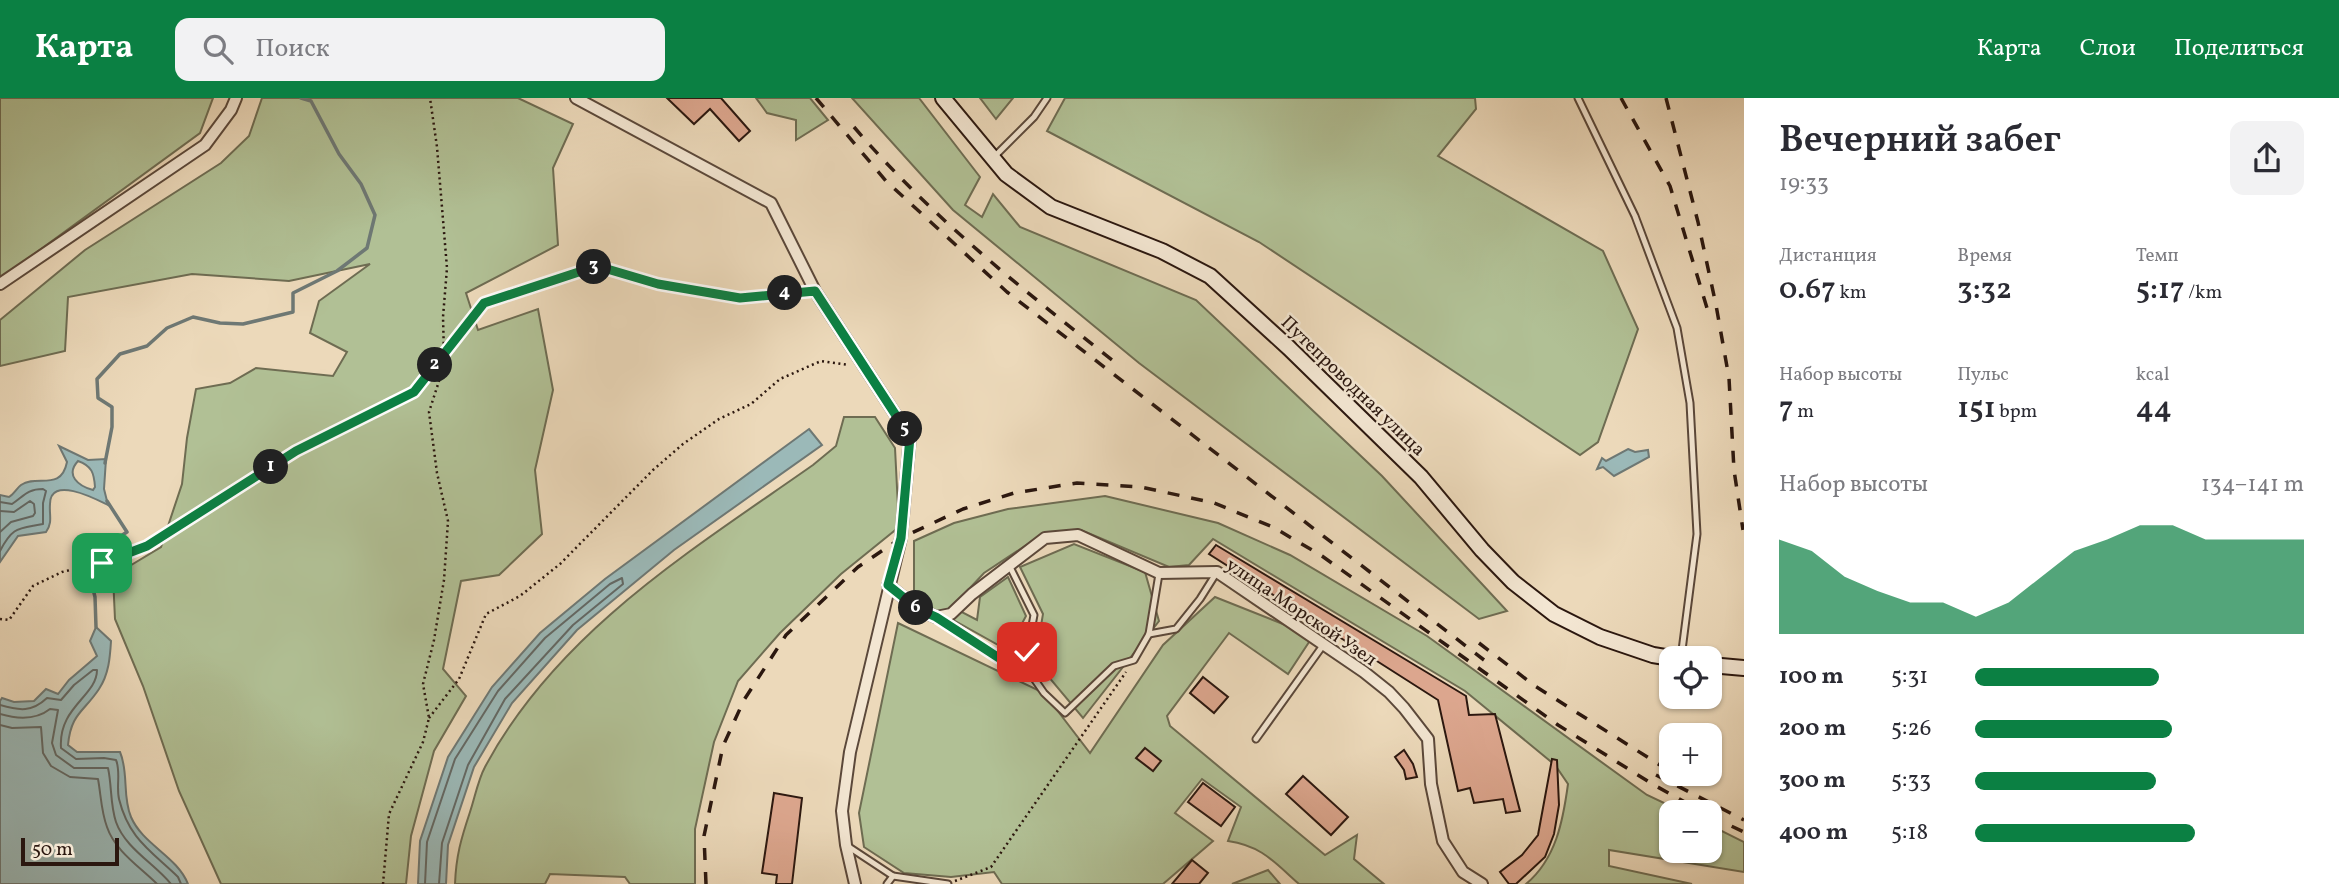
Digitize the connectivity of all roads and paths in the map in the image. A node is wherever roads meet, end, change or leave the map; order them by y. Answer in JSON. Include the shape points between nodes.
{"nodes":[{"id":1,"x":236,"y":98,"type":"edge"},
{"id":2,"x":430,"y":98,"type":"edge"},
{"id":3,"x":576,"y":98,"type":"edge"},
{"id":4,"x":943,"y":98,"type":"edge"},
{"id":5,"x":1047,"y":98,"type":"edge"},
{"id":6,"x":1578,"y":98,"type":"edge"},
{"id":7,"x":992,"y":158,"type":"junction"},
{"id":8,"x":0,"y":285,"type":"edge"},
{"id":9,"x":815,"y":291,"type":"junction"},
{"id":10,"x":444,"y":354,"type":"junction"},
{"id":11,"x":866,"y":368,"type":"junction"},
{"id":12,"x":1009,"y":565,"type":"junction"},
{"id":13,"x":1217,"y":572,"type":"junction"},
{"id":14,"x":1159,"y":573,"type":"junction"},
{"id":15,"x":888,"y":585,"type":"junction"},
{"id":16,"x":936,"y":617,"type":"junction"},
{"id":17,"x":0,"y":620,"type":"edge"},
{"id":18,"x":1149,"y":634,"type":"junction"},
{"id":19,"x":1324,"y":644,"type":"junction"},
{"id":20,"x":1683,"y":646,"type":"edge"},
{"id":21,"x":1659,"y":656,"type":"edge"},
{"id":22,"x":999,"y":658,"type":"junction"},
{"id":23,"x":1134,"y":660,"type":"junction"},
{"id":24,"x":1722,"y":666,"type":"edge"},
{"id":25,"x":1744,"y":668,"type":"edge"},
{"id":26,"x":429,"y":718,"type":"junction"},
{"id":27,"x":1256,"y":739,"type":"dead end"},
{"id":28,"x":846,"y":845,"type":"junction"},
{"id":29,"x":893,"y":876,"type":"junction"},
{"id":30,"x":383,"y":884,"type":"edge"},
{"id":31,"x":855,"y":884,"type":"edge"},
{"id":32,"x":887,"y":884,"type":"edge"},
{"id":33,"x":948,"y":884,"type":"edge"},
{"id":34,"x":1482,"y":884,"type":"edge"}],
"edges":[{"from":1,"to":8,"type":"street","via":[[205,145]]},
{"from":2,"to":10,"type":"path","via":[[447,268]]},
{"from":3,"to":9,"type":"street","via":[[771,203]]},
{"from":4,"to":7,"type":"main road","name":"Путепроводная улица"},
{"from":5,"to":7,"type":"lane"},
{"from":6,"to":20,"type":"lane","via":[[1634,216],[1677,328],[1690,403],[1697,534]]},
{"from":7,"to":21,"type":"main road","name":"Путепроводная улица","via":[[1051,207],[1162,251],[1210,276],[1421,477],[1513,582],[1554,614],[1600,637]]},
{"from":9,"to":10,"type":"path","via":[[740,298],[658,284],[597,266],[484,303]]},
{"from":9,"to":11,"type":"street"},
{"from":10,"to":17,"type":"path","via":[[414,392],[296,451],[147,546],[62,572],[33,586],[9,620]]},
{"from":10,"to":26,"type":"path","via":[[429,412],[448,521],[444,580],[423,684]]},
{"from":11,"to":15,"type":"street","via":[[910,437],[901,538]]},
{"from":11,"to":26,"type":"path","via":[[821,361],[780,379],[751,404],[683,444],[560,564],[520,596],[486,614],[459,679]]},
{"from":12,"to":14,"type":"street","name":"улица Морской Узел","via":[[1045,538],[1078,535]]},
{"from":12,"to":16,"type":"street","name":"улица Морской Узел","via":[[951,614]]},
{"from":12,"to":22,"type":"lane","via":[[1034,615],[1027,652]]},
{"from":13,"to":14,"type":"street","name":"улица Морской Узел"},
{"from":13,"to":18,"type":"lane","via":[[1176,629]]},
{"from":13,"to":19,"type":"street","name":"улица Морской Узел"},
{"from":14,"to":18,"type":"lane"},
{"from":15,"to":16,"type":"street"},
{"from":15,"to":28,"type":"street","via":[[849,752],[842,811]]},
{"from":16,"to":22,"type":"lane"},
{"from":18,"to":23,"type":"lane"},
{"from":19,"to":27,"type":"lane"},
{"from":19,"to":34,"type":"street","name":"улица Морской Узел","via":[[1389,692],[1428,739],[1431,785],[1443,841],[1463,872]]},
{"from":22,"to":23,"type":"lane","via":[[1028,670],[1065,713],[1114,666]]},
{"from":23,"to":33,"type":"path","via":[[991,867]]},
{"from":24,"to":25,"type":"main road"},
{"from":26,"to":30,"type":"path","via":[[423,742],[389,814]]},
{"from":28,"to":29,"type":"lane"},
{"from":28,"to":31,"type":"street"},
{"from":29,"to":32,"type":"lane"},
{"from":29,"to":33,"type":"lane"}]}
